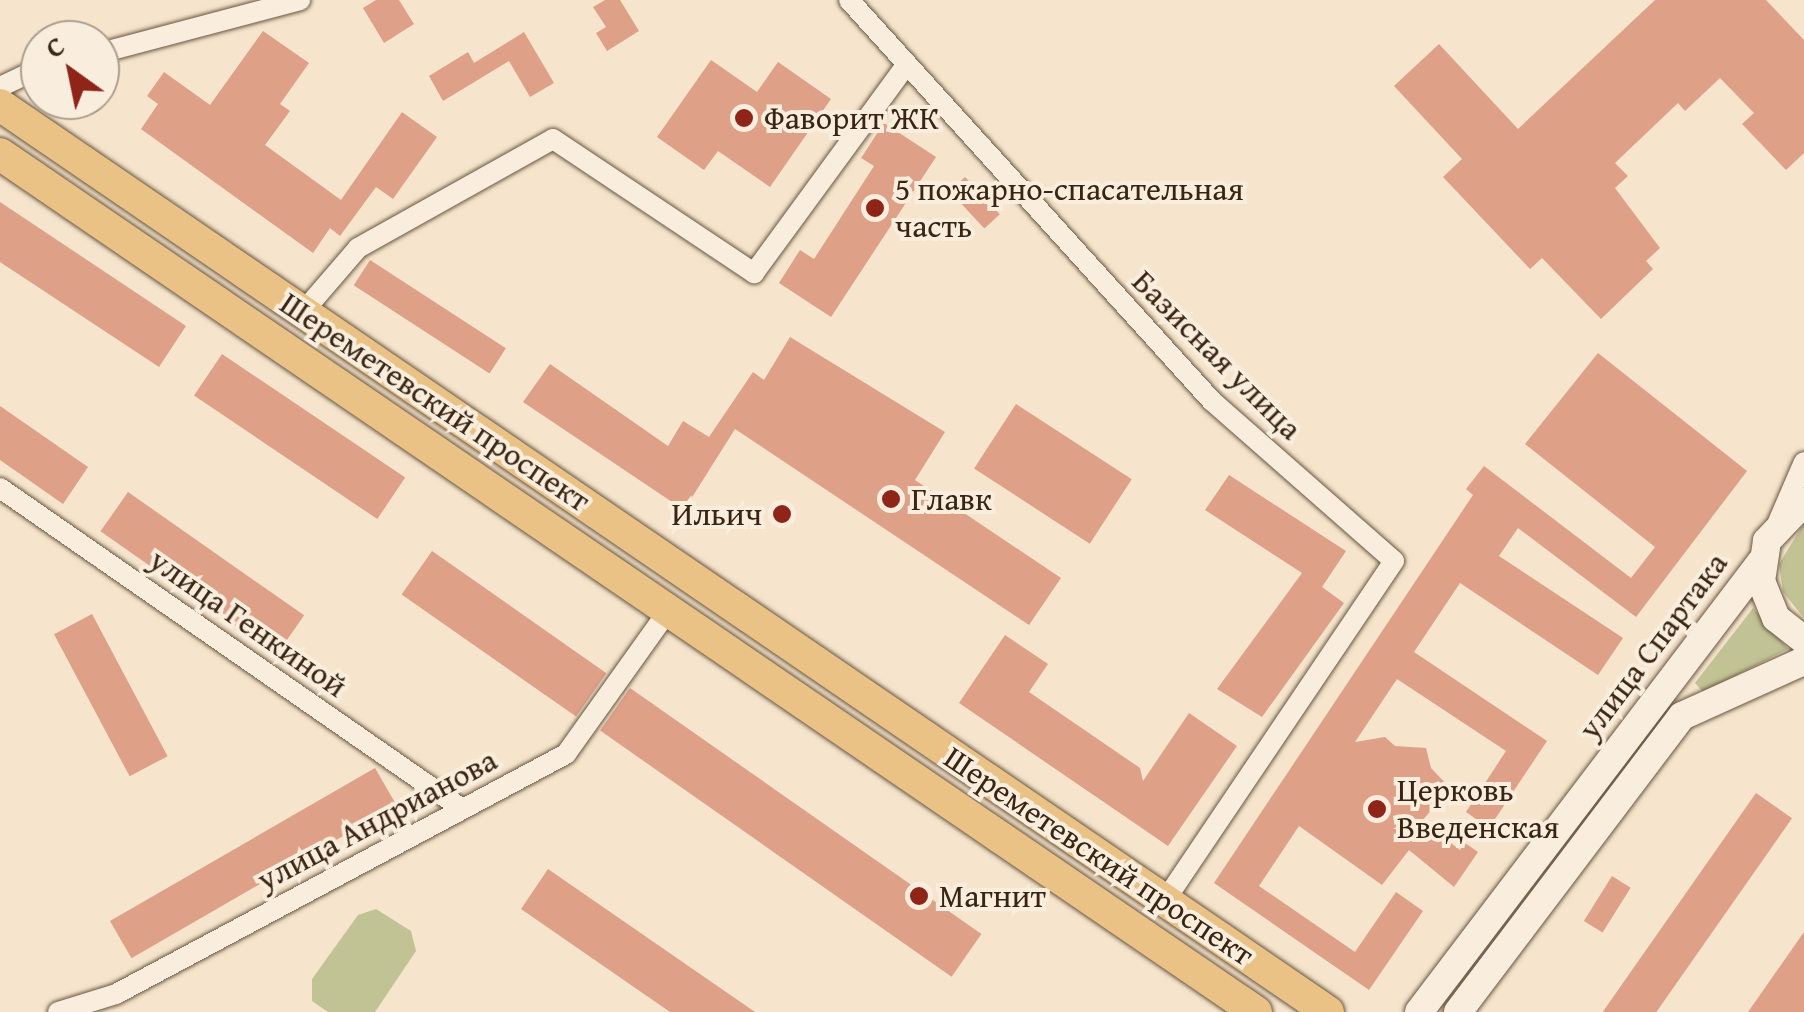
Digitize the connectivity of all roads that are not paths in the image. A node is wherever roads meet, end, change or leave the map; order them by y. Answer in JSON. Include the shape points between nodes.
{"nodes":[{"id":1,"x":300,"y":0,"type":"edge"},
{"id":2,"x":849,"y":0,"type":"edge"},
{"id":3,"x":120,"y":48,"type":"edge"},
{"id":4,"x":906,"y":65,"type":"junction"},
{"id":5,"x":0,"y":105,"type":"edge"},
{"id":6,"x":0,"y":154,"type":"edge"},
{"id":7,"x":303,"y":312,"type":"junction"},
{"id":8,"x":281,"y":346,"type":"junction"},
{"id":9,"x":1804,"y":462,"type":"edge"},
{"id":10,"x":0,"y":488,"type":"edge"},
{"id":11,"x":1804,"y":502,"type":"edge"},
{"id":12,"x":1778,"y":522,"type":"junction"},
{"id":13,"x":1761,"y":562,"type":"junction"},
{"id":14,"x":668,"y":611,"type":"junction"},
{"id":15,"x":1804,"y":640,"type":"edge"},
{"id":16,"x":1804,"y":661,"type":"edge"},
{"id":17,"x":869,"y":699,"type":"junction"},
{"id":18,"x":844,"y":733,"type":"junction"},
{"id":19,"x":461,"y":808,"type":"junction"},
{"id":20,"x":1165,"y":900,"type":"junction"},
{"id":21,"x":1224,"y":1000,"type":"edge"},
{"id":22,"x":58,"y":1012,"type":"edge"},
{"id":23,"x":1256,"y":1012,"type":"edge"},
{"id":24,"x":1328,"y":1012,"type":"edge"},
{"id":25,"x":1419,"y":1012,"type":"edge"},
{"id":26,"x":1458,"y":1012,"type":"edge"}],
"edges":[{"from":1,"to":3,"type":"street"},
{"from":2,"to":4,"type":"street","name":"Базисная улица"},
{"from":4,"to":7,"type":"street","via":[[754,273],[554,139],[358,248]]},
{"from":4,"to":20,"type":"street","name":"Базисная улица","via":[[1212,402],[1394,561]]},
{"from":5,"to":7,"type":"main road","name":"Шереметевский проспект"},
{"from":6,"to":8,"type":"main road","name":"Шереметевский проспект"},
{"from":7,"to":8,"type":"main road"},
{"from":7,"to":17,"type":"main road","name":"Шереметевский проспект"},
{"from":8,"to":14,"type":"main road","name":"Шереметевский проспект"},
{"from":9,"to":12,"type":"street"},
{"from":10,"to":19,"type":"street","name":"улица Генкиной"},
{"from":11,"to":12,"type":"main road"},
{"from":12,"to":13,"type":"main road","name":"улица Спартака"},
{"from":13,"to":15,"type":"main road","via":[[1766,600]]},
{"from":13,"to":25,"type":"main road","name":"улица Спартака"},
{"from":14,"to":18,"type":"main road","name":"Шереметевский проспект"},
{"from":14,"to":19,"type":"street","name":"улица Андрианова","via":[[566,754]]},
{"from":16,"to":26,"type":"main road","name":"улица Спартака","via":[[1682,716]]},
{"from":17,"to":18,"type":"main road"},
{"from":17,"to":20,"type":"main road","name":"Шереметевский проспект"},
{"from":18,"to":21,"type":"main road","name":"Шереметевский проспект"},
{"from":19,"to":22,"type":"street","name":"улица Андрианова","via":[[116,994]]},
{"from":20,"to":24,"type":"main road","name":"Шереметевский проспект"},
{"from":21,"to":23,"type":"main road","name":"Шереметевский проспект"}]}
